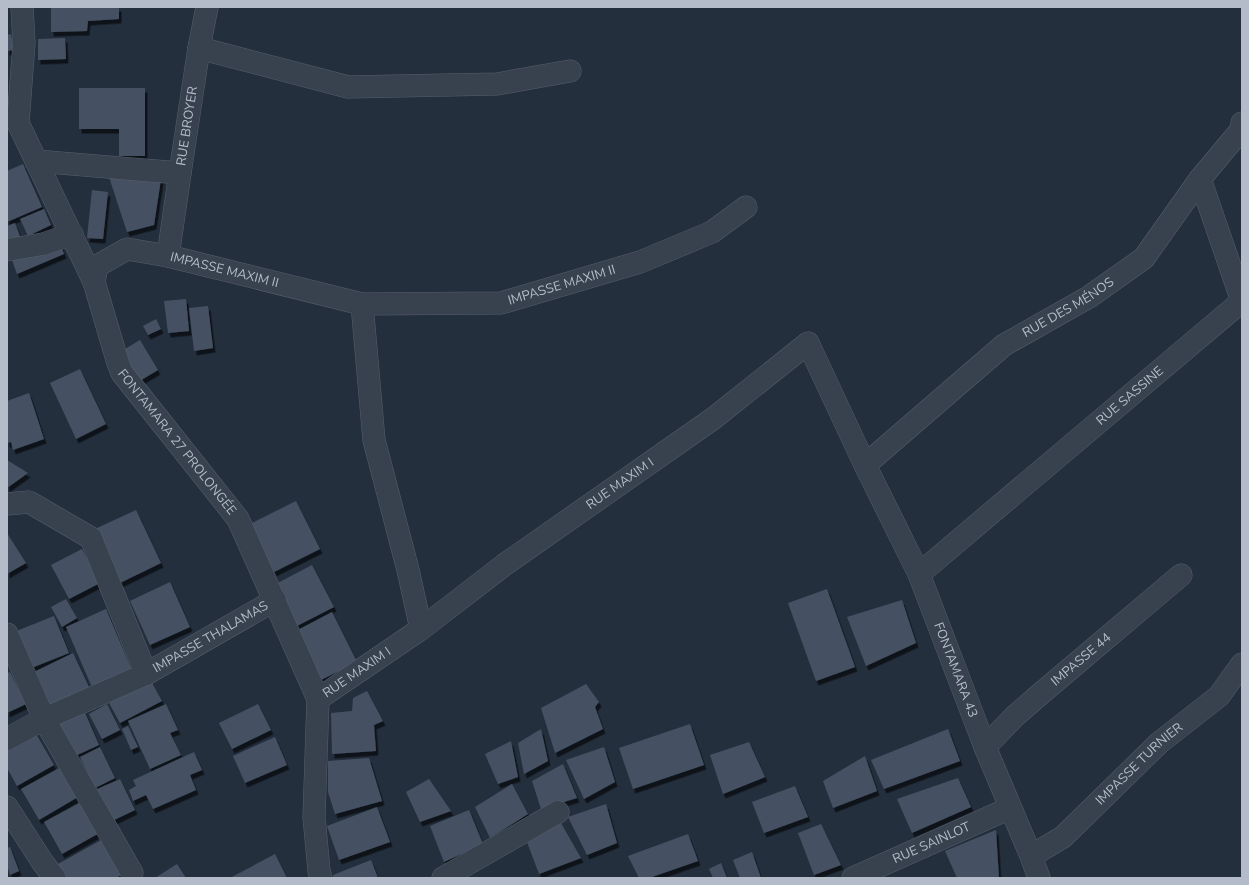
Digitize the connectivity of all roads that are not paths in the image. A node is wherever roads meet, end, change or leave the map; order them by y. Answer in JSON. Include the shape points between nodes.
{"nodes":[{"id":1,"x":22,"y":7,"type":"edge"},
{"id":2,"x":207,"y":7,"type":"edge"},
{"id":3,"x":199,"y":48,"type":"junction"},
{"id":4,"x":570,"y":70,"type":"dead end"},
{"id":5,"x":1242,"y":128,"type":"edge"},
{"id":6,"x":36,"y":161,"type":"junction"},
{"id":7,"x":180,"y":173,"type":"junction"},
{"id":8,"x":1200,"y":179,"type":"junction"},
{"id":9,"x":746,"y":207,"type":"dead end"},
{"id":10,"x":72,"y":234,"type":"junction"},
{"id":11,"x":7,"y":250,"type":"edge"},
{"id":12,"x":168,"y":256,"type":"junction"},
{"id":13,"x":94,"y":282,"type":"junction"},
{"id":14,"x":362,"y":304,"type":"junction"},
{"id":15,"x":865,"y":465,"type":"junction"},
{"id":16,"x":7,"y":504,"type":"edge"},
{"id":17,"x":920,"y":574,"type":"junction"},
{"id":18,"x":1180,"y":576,"type":"dead end"},
{"id":19,"x":274,"y":600,"type":"junction"},
{"id":20,"x":421,"y":629,"type":"junction"},
{"id":21,"x":7,"y":634,"type":"edge"},
{"id":22,"x":1242,"y":664,"type":"edge"},
{"id":23,"x":146,"y":674,"type":"junction"},
{"id":24,"x":318,"y":699,"type":"junction"},
{"id":25,"x":44,"y":719,"type":"junction"},
{"id":26,"x":7,"y":739,"type":"edge"},
{"id":27,"x":985,"y":747,"type":"junction"},
{"id":28,"x":7,"y":807,"type":"edge"},
{"id":29,"x":1010,"y":808,"type":"junction"},
{"id":30,"x":558,"y":812,"type":"dead end"},
{"id":31,"x":1032,"y":871,"type":"edge"},
{"id":32,"x":132,"y":873,"type":"dead end"},
{"id":33,"x":55,"y":878,"type":"edge"},
{"id":34,"x":321,"y":878,"type":"edge"},
{"id":35,"x":443,"y":878,"type":"edge"},
{"id":36,"x":854,"y":878,"type":"edge"}],
"edges":[{"from":1,"to":6,"type":"street","name":"FONTAMARA 27 PROLONGÉE","via":[[24,43],[18,123]]},
{"from":2,"to":3,"type":"street","name":"RUE BROYER"},
{"from":3,"to":4,"type":"street","via":[[348,87],[498,84]]},
{"from":3,"to":7,"type":"street","name":"RUE BROYER"},
{"from":5,"to":8,"type":"street","name":"RUE DES MÉNOS"},
{"from":6,"to":7,"type":"street","name":"RUE BROYER"},
{"from":6,"to":10,"type":"street","name":"FONTAMARA 27 PROLONGÉE"},
{"from":7,"to":12,"type":"street","name":"IMPASSE MAXIM II"},
{"from":8,"to":15,"type":"street","name":"RUE DES MÉNOS","via":[[1144,258],[1089,297],[1004,345]]},
{"from":8,"to":17,"type":"street","name":"RUE SASSINE","via":[[1242,301]]},
{"from":9,"to":14,"type":"street","name":"IMPASSE MAXIM II","via":[[712,232],[640,262],[501,303]]},
{"from":10,"to":11,"type":"street","via":[[43,244]]},
{"from":10,"to":13,"type":"street","name":"FONTAMARA 27 PROLONGÉE"},
{"from":12,"to":13,"type":"street","via":[[127,249],[97,266]]},
{"from":12,"to":14,"type":"street","name":"IMPASSE MAXIM II"},
{"from":13,"to":19,"type":"street","name":"FONTAMARA 27 PROLONGÉE","via":[[122,373],[238,519]]},
{"from":14,"to":20,"type":"street","via":[[374,440]]},
{"from":15,"to":17,"type":"street","name":"FONTAMARA 43"},
{"from":15,"to":20,"type":"street","name":"RUE MAXIM I","via":[[808,343],[714,418],[504,565]]},
{"from":16,"to":23,"type":"street","via":[[30,502],[91,538]]},
{"from":17,"to":27,"type":"street","name":"FONTAMARA 43"},
{"from":18,"to":27,"type":"street","name":"IMPASSE 44","via":[[1015,716]]},
{"from":19,"to":23,"type":"street","name":"IMPASSE THALAMAS"},
{"from":19,"to":24,"type":"street","name":"FONTAMARA 27 PROLONGÉE"},
{"from":20,"to":24,"type":"street","name":"RUE MAXIM I"},
{"from":21,"to":25,"type":"street"},
{"from":22,"to":31,"type":"street","name":"IMPASSE TURNIER","via":[[1219,696],[1159,743]]},
{"from":23,"to":25,"type":"street","name":"IMPASSE THALAMAS"},
{"from":24,"to":34,"type":"street","name":"FONTAMARA 27 PROLONGÉE","via":[[314,817]]},
{"from":25,"to":26,"type":"street","name":"IMPASSE THALAMAS"},
{"from":25,"to":32,"type":"street"},
{"from":27,"to":29,"type":"street","name":"FONTAMARA 43"},
{"from":28,"to":33,"type":"street"},
{"from":29,"to":31,"type":"street","name":"FONTAMARA 43"},
{"from":29,"to":36,"type":"street","name":"RUE SAINLOT"},
{"from":30,"to":35,"type":"street"}]}
